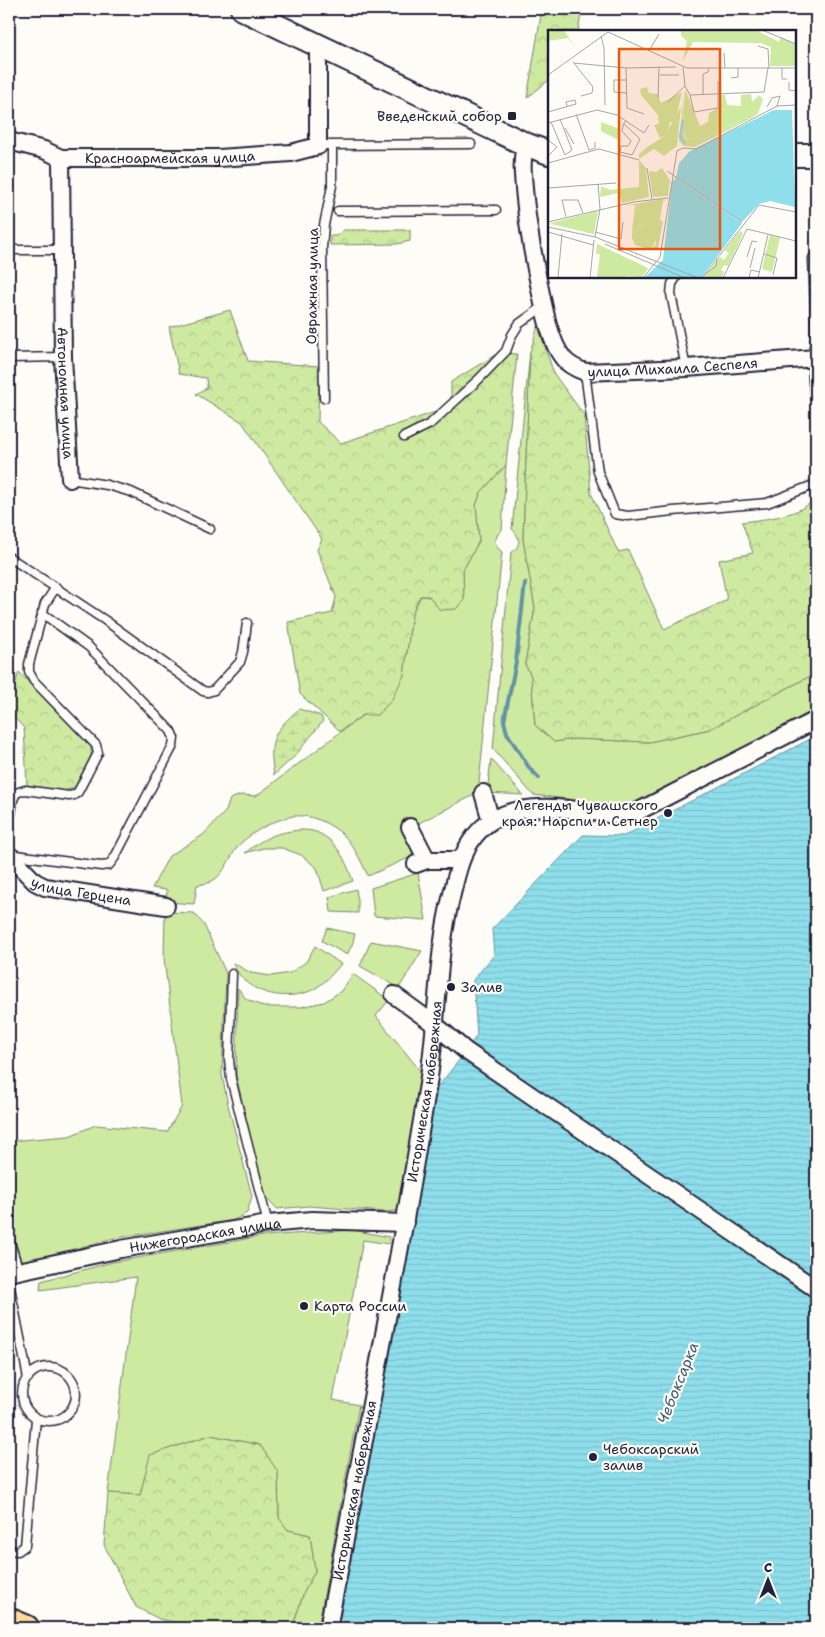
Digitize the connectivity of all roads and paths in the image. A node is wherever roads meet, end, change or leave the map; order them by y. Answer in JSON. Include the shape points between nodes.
{"nodes":[{"id":1,"x":248,"y":10,"type":"edge"},
{"id":2,"x":318,"y":45,"type":"junction"},
{"id":3,"x":9,"y":141,"type":"edge"},
{"id":4,"x":471,"y":144,"type":"dead end"},
{"id":5,"x":526,"y":144,"type":"junction"},
{"id":6,"x":325,"y":145,"type":"junction"},
{"id":7,"x":548,"y":153,"type":"edge"},
{"id":8,"x":795,"y":155,"type":"edge"},
{"id":9,"x":816,"y":155,"type":"edge"},
{"id":10,"x":61,"y":158,"type":"junction"},
{"id":11,"x":496,"y":210,"type":"dead end"},
{"id":12,"x":338,"y":211,"type":"dead end"},
{"id":13,"x":9,"y":250,"type":"edge"},
{"id":14,"x":62,"y":250,"type":"junction"},
{"id":15,"x":813,"y":258,"type":"dead end"},
{"id":16,"x":676,"y":278,"type":"edge"},
{"id":17,"x":544,"y":306,"type":"junction"},
{"id":18,"x":63,"y":357,"type":"junction"},
{"id":19,"x":9,"y":358,"type":"edge"},
{"id":20,"x":814,"y":358,"type":"edge"},
{"id":21,"x":686,"y":368,"type":"junction"},
{"id":22,"x":585,"y":372,"type":"junction"},
{"id":23,"x":324,"y":398,"type":"dead end"},
{"id":24,"x":816,"y":406,"type":"edge"},
{"id":25,"x":404,"y":438,"type":"dead end"},
{"id":26,"x":70,"y":479,"type":"joint"},
{"id":27,"x":816,"y":484,"type":"edge"},
{"id":28,"x":210,"y":529,"type":"dead end"},
{"id":29,"x":9,"y":557,"type":"edge"},
{"id":30,"x":56,"y":587,"type":"junction"},
{"id":31,"x":42,"y":613,"type":"junction"},
{"id":32,"x":247,"y":623,"type":"dead end"},
{"id":33,"x":816,"y":720,"type":"edge"},
{"id":34,"x":483,"y":794,"type":"dead end"},
{"id":35,"x":491,"y":822,"type":"junction"},
{"id":36,"x":410,"y":827,"type":"dead end"},
{"id":37,"x":9,"y":829,"type":"edge"},
{"id":38,"x":9,"y":849,"type":"edge"},
{"id":39,"x":9,"y":855,"type":"edge"},
{"id":40,"x":460,"y":860,"type":"junction"},
{"id":41,"x":166,"y":906,"type":"dead end"},
{"id":42,"x":232,"y":974,"type":"dead end"},
{"id":43,"x":394,"y":995,"type":"dead end"},
{"id":44,"x":434,"y":1024,"type":"junction"},
{"id":45,"x":405,"y":1222,"type":"junction"},
{"id":46,"x":268,"y":1224,"type":"junction"},
{"id":47,"x":9,"y":1240,"type":"edge"},
{"id":48,"x":12,"y":1276,"type":"edge"},
{"id":49,"x":816,"y":1289,"type":"edge"},
{"id":50,"x":28,"y":1378,"type":"junction"},
{"id":51,"x":36,"y":1419,"type":"junction"},
{"id":52,"x":9,"y":1550,"type":"edge"},
{"id":53,"x":9,"y":1621,"type":"edge"},
{"id":54,"x":26,"y":1628,"type":"edge"},
{"id":55,"x":330,"y":1628,"type":"edge"}],
"edges":[{"from":1,"to":2,"type":"street"},
{"from":2,"to":5,"type":"street"},
{"from":2,"to":6,"type":"street"},
{"from":3,"to":10,"type":"street","name":"Красноармейская улица"},
{"from":4,"to":6,"type":"lane"},
{"from":5,"to":7,"type":"street"},
{"from":5,"to":17,"type":"street","name":"улица Михаила Сеспеля","via":[[522,174],[531,244]]},
{"from":6,"to":10,"type":"street","name":"Красноармейская улица","via":[[291,154],[219,158]]},
{"from":6,"to":23,"type":"lane","name":"Овражная улица","via":[[332,186],[322,248]]},
{"from":8,"to":9,"type":"street"},
{"from":10,"to":14,"type":"street","name":"Автономная улица"},
{"from":11,"to":12,"type":"lane"},
{"from":13,"to":14,"type":"lane"},
{"from":14,"to":18,"type":"street","name":"Автономная улица"},
{"from":15,"to":20,"type":"lane"},
{"from":16,"to":21,"type":"lane","via":[[671,294]]},
{"from":17,"to":22,"type":"street","name":"улица Михаила Сеспеля","via":[[550,332],[562,358]]},
{"from":17,"to":25,"type":"lane","via":[[519,324],[506,351],[479,379],[430,424]]},
{"from":18,"to":19,"type":"lane"},
{"from":18,"to":26,"type":"street","name":"Автономная улица"},
{"from":20,"to":21,"type":"street","name":"улица Михаила Сеспеля"},
{"from":20,"to":24,"type":"lane","via":[[812,382]]},
{"from":21,"to":22,"type":"street","name":"улица Михаила Сеспеля"},
{"from":22,"to":27,"type":"lane","via":[[598,472],[615,514],[628,516],[767,503]]},
{"from":26,"to":28,"type":"lane","name":"Автономная улица","via":[[130,492]]},
{"from":29,"to":30,"type":"lane"},
{"from":30,"to":31,"type":"lane","via":[[46,600]]},
{"from":30,"to":32,"type":"lane","via":[[206,692],[214,690],[240,662]]},
{"from":31,"to":37,"type":"lane","via":[[29,664],[31,676],[96,745],[98,753],[74,796],[25,790],[16,793]]},
{"from":31,"to":38,"type":"lane","via":[[94,651],[171,731],[174,741],[109,864],[101,866],[16,855]]},
{"from":33,"to":35,"type":"street","name":"Историческая набережная","via":[[631,815],[539,806],[509,812]]},
{"from":34,"to":35,"type":"street"},
{"from":35,"to":40,"type":"street","name":"Историческая набережная","via":[[475,835]]},
{"from":36,"to":40,"type":"street","via":[[421,862]]},
{"from":39,"to":41,"type":"street","name":"улица Герцена","via":[[35,882],[45,887]]},
{"from":40,"to":44,"type":"street","name":"Историческая набережная","via":[[445,920]]},
{"from":42,"to":46,"type":"lane","via":[[231,1079]]},
{"from":43,"to":44,"type":"street"},
{"from":44,"to":45,"type":"street","name":"Историческая набережная","via":[[429,1080]]},
{"from":44,"to":49,"type":"street","via":[[466,1051]]},
{"from":45,"to":46,"type":"street","name":"Нижегородская улица","via":[[312,1220]]},
{"from":45,"to":55,"type":"street","name":"Историческая набережная"},
{"from":46,"to":48,"type":"street","name":"Нижегородская улица","via":[[121,1249]]},
{"from":47,"to":48,"type":"lane"},
{"from":48,"to":50,"type":"lane"},
{"from":50,"to":51,"type":"lane","via":[[22,1396],[24,1405]]},
{"from":50,"to":51,"type":"lane","via":[[34,1372],[50,1367],[66,1373],[76,1386],[75,1404],[64,1418],[45,1422]]},
{"from":51,"to":52,"type":"lane","via":[[25,1546],[18,1551]]},
{"from":53,"to":54,"type":"main road"}]}
